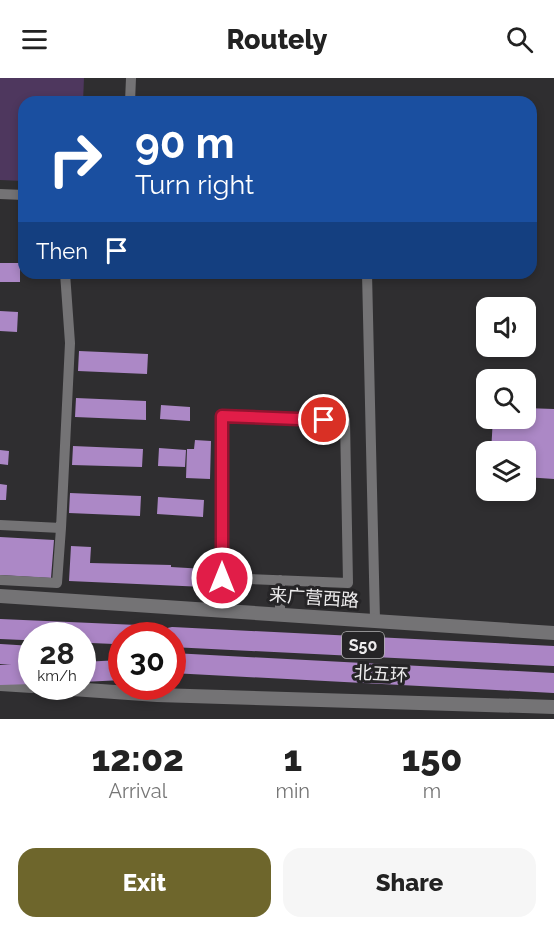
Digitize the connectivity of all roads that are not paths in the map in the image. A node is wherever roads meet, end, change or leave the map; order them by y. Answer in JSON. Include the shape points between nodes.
{"nodes":[{"id":1,"x":131,"y":78,"type":"edge"},
{"id":2,"x":130,"y":96,"type":"edge"},
{"id":3,"x":0,"y":194,"type":"edge"},
{"id":4,"x":18,"y":195,"type":"edge"},
{"id":5,"x":65,"y":279,"type":"edge"},
{"id":6,"x":367,"y":279,"type":"edge"},
{"id":7,"x":0,"y":525,"type":"edge"},
{"id":8,"x":62,"y":528,"type":"junction"},
{"id":9,"x":0,"y":580,"type":"edge"},
{"id":10,"x":280,"y":580,"type":"junction"},
{"id":11,"x":0,"y":596,"type":"edge"},
{"id":12,"x":280,"y":614,"type":"junction"},
{"id":13,"x":375,"y":620,"type":"junction"},
{"id":14,"x":0,"y":629,"type":"edge"},
{"id":15,"x":554,"y":633,"type":"edge"},
{"id":16,"x":108,"y":634,"type":"edge"},
{"id":17,"x":186,"y":638,"type":"edge"},
{"id":18,"x":0,"y":654,"type":"edge"},
{"id":19,"x":18,"y":655,"type":"edge"},
{"id":20,"x":554,"y":656,"type":"edge"},
{"id":21,"x":186,"y":665,"type":"edge"},
{"id":22,"x":0,"y":675,"type":"edge"},
{"id":23,"x":18,"y":675,"type":"edge"},
{"id":24,"x":554,"y":683,"type":"edge"},
{"id":25,"x":0,"y":684,"type":"edge"},
{"id":26,"x":18,"y":685,"type":"edge"},
{"id":27,"x":96,"y":691,"type":"edge"},
{"id":28,"x":554,"y":707,"type":"edge"}],
"edges":[{"from":1,"to":2,"type":"street"},
{"from":3,"to":4,"type":"street"},
{"from":5,"to":8,"type":"street","via":[[69,343]]},
{"from":6,"to":13,"type":"street"},
{"from":7,"to":8,"type":"street"},
{"from":8,"to":9,"type":"street","via":[[57,583]]},
{"from":10,"to":10,"type":"street","via":[[348,583],[345,420],[222,416],[222,578]]},
{"from":10,"to":12,"type":"street"},
{"from":11,"to":12,"type":"street","name":"来广营西路"},
{"from":12,"to":13,"type":"street","name":"来广营西路"},
{"from":13,"to":15,"type":"street","name":"来广营西路"},
{"from":14,"to":16,"type":"highway"},
{"from":17,"to":20,"type":"highway","name":"北五环","number":"S50"},
{"from":18,"to":19,"type":"highway"},
{"from":21,"to":24,"type":"highway","name":"北五环","number":"S50"},
{"from":22,"to":23,"type":"highway"},
{"from":25,"to":26,"type":"street"},
{"from":27,"to":28,"type":"street"}]}
